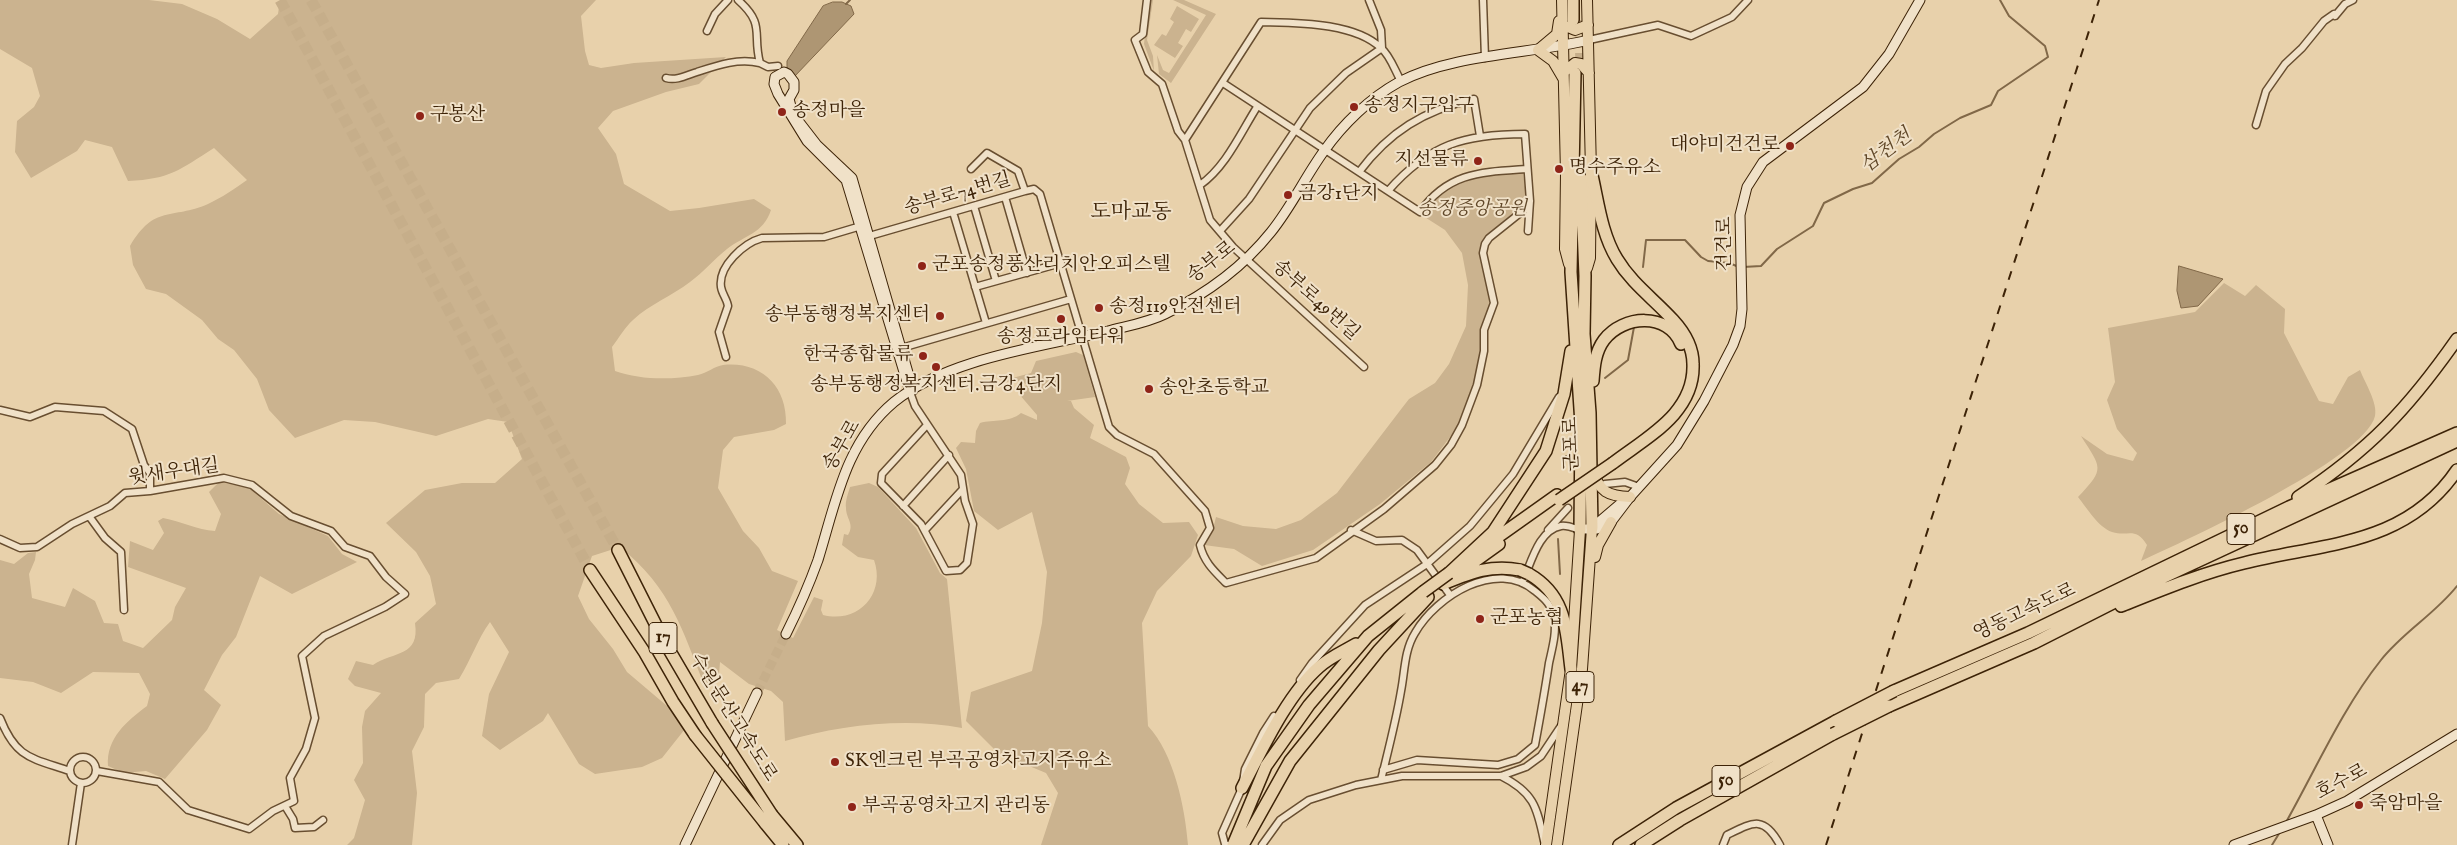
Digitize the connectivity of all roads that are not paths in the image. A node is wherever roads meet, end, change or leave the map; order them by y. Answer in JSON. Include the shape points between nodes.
{"nodes":[{"id":1,"x":728,"y":0,"type":"edge"},
{"id":2,"x":738,"y":0,"type":"edge"},
{"id":3,"x":1146,"y":0,"type":"edge"},
{"id":4,"x":1369,"y":0,"type":"edge"},
{"id":5,"x":1483,"y":0,"type":"edge"},
{"id":6,"x":1560,"y":0,"type":"edge"},
{"id":7,"x":1573,"y":0,"type":"edge"},
{"id":8,"x":1579,"y":0,"type":"edge"},
{"id":9,"x":1587,"y":0,"type":"edge"},
{"id":10,"x":1748,"y":0,"type":"edge"},
{"id":11,"x":1920,"y":0,"type":"edge"},
{"id":12,"x":2354,"y":0,"type":"edge"},
{"id":13,"x":1576,"y":23,"type":"junction"},
{"id":14,"x":706,"y":31,"type":"dead end"},
{"id":15,"x":1589,"y":40,"type":"junction"},
{"id":16,"x":1564,"y":46,"type":"junction"},
{"id":17,"x":1382,"y":48,"type":"junction"},
{"id":18,"x":1538,"y":50,"type":"junction"},
{"id":19,"x":1485,"y":58,"type":"junction"},
{"id":20,"x":760,"y":63,"type":"junction"},
{"id":21,"x":778,"y":66,"type":"dead end"},
{"id":22,"x":1575,"y":74,"type":"junction"},
{"id":23,"x":666,"y":78,"type":"dead end"},
{"id":24,"x":1224,"y":81,"type":"junction"},
{"id":25,"x":1401,"y":81,"type":"junction"},
{"id":26,"x":1257,"y":107,"type":"junction"},
{"id":27,"x":2256,"y":125,"type":"dead end"},
{"id":28,"x":1293,"y":131,"type":"junction"},
{"id":29,"x":1480,"y":136,"type":"junction"},
{"id":30,"x":1185,"y":140,"type":"junction"},
{"id":31,"x":1324,"y":150,"type":"junction"},
{"id":32,"x":971,"y":169,"type":"dead end"},
{"id":33,"x":1526,"y":169,"type":"junction"},
{"id":34,"x":1591,"y":171,"type":"junction"},
{"id":35,"x":1359,"y":172,"type":"junction"},
{"id":36,"x":1200,"y":185,"type":"junction"},
{"id":37,"x":1025,"y":191,"type":"junction"},
{"id":38,"x":1388,"y":191,"type":"junction"},
{"id":39,"x":1006,"y":197,"type":"junction"},
{"id":40,"x":1530,"y":201,"type":"junction"},
{"id":41,"x":974,"y":206,"type":"junction"},
{"id":42,"x":953,"y":212,"type":"junction"},
{"id":43,"x":861,"y":226,"type":"junction"},
{"id":44,"x":1220,"y":231,"type":"junction"},
{"id":45,"x":1528,"y":231,"type":"dead end"},
{"id":46,"x":867,"y":237,"type":"junction"},
{"id":47,"x":1246,"y":258,"type":"junction"},
{"id":48,"x":1061,"y":263,"type":"junction"},
{"id":49,"x":1027,"y":273,"type":"junction"},
{"id":50,"x":1584,"y":276,"type":"junction"},
{"id":51,"x":996,"y":281,"type":"junction"},
{"id":52,"x":976,"y":287,"type":"junction"},
{"id":53,"x":1071,"y":299,"type":"junction"},
{"id":54,"x":986,"y":323,"type":"junction"},
{"id":55,"x":1574,"y":332,"type":"junction"},
{"id":56,"x":1083,"y":337,"type":"junction"},
{"id":57,"x":2457,"y":339,"type":"edge"},
{"id":58,"x":899,"y":349,"type":"junction"},
{"id":59,"x":726,"y":357,"type":"dead end"},
{"id":60,"x":1364,"y":367,"type":"dead end"},
{"id":61,"x":1565,"y":386,"type":"junction"},
{"id":62,"x":912,"y":391,"type":"junction"},
{"id":63,"x":0,"y":410,"type":"edge"},
{"id":64,"x":1590,"y":413,"type":"junction"},
{"id":65,"x":926,"y":424,"type":"junction"},
{"id":66,"x":2457,"y":433,"type":"edge"},
{"id":67,"x":2457,"y":442,"type":"edge"},
{"id":68,"x":949,"y":455,"type":"junction"},
{"id":69,"x":1611,"y":460,"type":"junction"},
{"id":70,"x":1592,"y":465,"type":"junction"},
{"id":71,"x":2457,"y":470,"type":"edge"},
{"id":72,"x":1605,"y":484,"type":"dead end"},
{"id":73,"x":1639,"y":487,"type":"junction"},
{"id":74,"x":963,"y":489,"type":"junction"},
{"id":75,"x":150,"y":491,"type":"junction"},
{"id":76,"x":1630,"y":497,"type":"junction"},
{"id":77,"x":1561,"y":501,"type":"junction"},
{"id":78,"x":903,"y":506,"type":"junction"},
{"id":79,"x":89,"y":516,"type":"junction"},
{"id":80,"x":2268,"y":516,"type":"junction"},
{"id":81,"x":1611,"y":522,"type":"junction"},
{"id":82,"x":1586,"y":529,"type":"junction"},
{"id":83,"x":924,"y":530,"type":"junction"},
{"id":84,"x":1351,"y":530,"type":"junction"},
{"id":85,"x":1543,"y":536,"type":"junction"},
{"id":86,"x":0,"y":539,"type":"edge"},
{"id":87,"x":618,"y":550,"type":"tunnel mouth"},
{"id":88,"x":1427,"y":564,"type":"junction"},
{"id":89,"x":1589,"y":565,"type":"junction"},
{"id":90,"x":590,"y":570,"type":"tunnel mouth"},
{"id":91,"x":1524,"y":576,"type":"junction"},
{"id":92,"x":1448,"y":578,"type":"junction"},
{"id":93,"x":1426,"y":594,"type":"junction"},
{"id":94,"x":1450,"y":595,"type":"junction"},
{"id":95,"x":124,"y":610,"type":"dead end"},
{"id":96,"x":786,"y":634,"type":"tunnel mouth"},
{"id":97,"x":1368,"y":636,"type":"junction"},
{"id":98,"x":2034,"y":643,"type":"junction"},
{"id":99,"x":1571,"y":669,"type":"junction"},
{"id":100,"x":757,"y":693,"type":"tunnel mouth"},
{"id":101,"x":0,"y":718,"type":"edge"},
{"id":102,"x":1562,"y":723,"type":"junction"},
{"id":103,"x":2457,"y":734,"type":"edge"},
{"id":104,"x":71,"y":768,"type":"junction"},
{"id":105,"x":97,"y":770,"type":"junction"},
{"id":106,"x":1384,"y":770,"type":"junction"},
{"id":107,"x":1501,"y":776,"type":"junction"},
{"id":108,"x":1381,"y":780,"type":"junction"},
{"id":109,"x":80,"y":783,"type":"junction"},
{"id":110,"x":1242,"y":788,"type":"junction"},
{"id":111,"x":285,"y":806,"type":"junction"},
{"id":112,"x":2316,"y":816,"type":"junction"},
{"id":113,"x":768,"y":819,"type":"junction"},
{"id":114,"x":322,"y":820,"type":"dead end"},
{"id":115,"x":1237,"y":844,"type":"edge"},
{"id":116,"x":72,"y":845,"type":"edge"},
{"id":117,"x":685,"y":845,"type":"edge"},
{"id":118,"x":783,"y":845,"type":"edge"},
{"id":119,"x":797,"y":845,"type":"edge"},
{"id":120,"x":1262,"y":845,"type":"edge"},
{"id":121,"x":1545,"y":845,"type":"edge"},
{"id":122,"x":1557,"y":845,"type":"edge"},
{"id":123,"x":1618,"y":845,"type":"edge"},
{"id":124,"x":1642,"y":845,"type":"edge"},
{"id":125,"x":1723,"y":845,"type":"edge"},
{"id":126,"x":1780,"y":845,"type":"edge"},
{"id":127,"x":2234,"y":845,"type":"edge"},
{"id":128,"x":2328,"y":845,"type":"edge"}],
"edges":[{"from":1,"to":14,"type":"street"},
{"from":2,"to":20,"type":"street","via":[[757,23],[756,49]]},
{"from":3,"to":30,"type":"street","name":"송부로49번길","via":[[1143,34],[1135,40],[1148,72],[1162,84],[1178,130]]},
{"from":4,"to":17,"type":"street","via":[[1381,30]]},
{"from":5,"to":19,"type":"street"},
{"from":6,"to":13,"type":"main road","number":"47"},
{"from":6,"to":18,"type":"main road","via":[[1557,34]]},
{"from":7,"to":13,"type":"highway","number":"47"},
{"from":8,"to":13,"type":"highway","number":"47"},
{"from":9,"to":13,"type":"main road","number":"47"},
{"from":10,"to":15,"type":"street","via":[[1732,17],[1691,36],[1658,25]]},
{"from":11,"to":73,"type":"street","name":"건건로","via":[[1889,54],[1863,87],[1763,162],[1747,187],[1740,215],[1740,326],[1704,401],[1677,445]]},
{"from":12,"to":27,"type":"street","via":[[2324,21],[2285,64],[2266,91]]},
{"from":13,"to":15,"type":"main road","number":"47"},
{"from":13,"to":16,"type":"main road","number":"47"},
{"from":15,"to":16,"type":"street","name":"송부로"},
{"from":15,"to":22,"type":"main road","name":"군포로","number":"47"},
{"from":16,"to":18,"type":"street","name":"송부로"},
{"from":16,"to":22,"type":"main road","name":"군포로","number":"47"},
{"from":17,"to":24,"type":"street","via":[[1366,37],[1327,26],[1261,22]]},
{"from":17,"to":25,"type":"street"},
{"from":17,"to":28,"type":"street","via":[[1329,88]]},
{"from":18,"to":19,"type":"street","name":"송부로"},
{"from":18,"to":22,"type":"main road"},
{"from":19,"to":25,"type":"street","name":"송부로","via":[[1442,66]]},
{"from":20,"to":21,"type":"street","via":[[768,67]]},
{"from":20,"to":23,"type":"street","via":[[747,60],[732,62],[681,78]]},
{"from":22,"to":34,"type":"main road","name":"군포로","number":"47"},
{"from":22,"to":50,"type":"highway","number":"47"},
{"from":22,"to":55,"type":"highway","name":"군포로","number":"47","via":[[1571,272]]},
{"from":24,"to":26,"type":"street"},
{"from":24,"to":30,"type":"street"},
{"from":25,"to":31,"type":"street","name":"송부로","via":[[1363,108]]},
{"from":26,"to":28,"type":"street"},
{"from":26,"to":36,"type":"street","via":[[1218,168]]},
{"from":28,"to":31,"type":"street"},
{"from":28,"to":44,"type":"street","via":[[1249,199]]},
{"from":29,"to":33,"type":"street","via":[[1525,134]]},
{"from":29,"to":35,"type":"street","via":[[1474,100],[1443,107],[1414,121],[1383,142]]},
{"from":29,"to":38,"type":"street","via":[[1460,140],[1432,152],[1419,160]]},
{"from":30,"to":36,"type":"street","name":"송부로49번길"},
{"from":31,"to":35,"type":"street"},
{"from":31,"to":47,"type":"street","name":"송부로","via":[[1300,192],[1270,233]]},
{"from":32,"to":37,"type":"street","via":[[987,153],[1018,170]]},
{"from":33,"to":38,"type":"street","via":[[1459,179],[1440,191],[1420,212]]},
{"from":33,"to":40,"type":"street"},
{"from":34,"to":50,"type":"main road","name":"군포로","number":"47","via":[[1590,258]]},
{"from":34,"to":69,"type":"highway","via":[[1606,239],[1616,258],[1633,282],[1686,336],[1693,355],[1692,385],[1679,410],[1658,430]]},
{"from":35,"to":38,"type":"street"},
{"from":36,"to":44,"type":"street","name":"송부로49번길","via":[[1210,220]]},
{"from":37,"to":39,"type":"street","name":"송부로74번길"},
{"from":37,"to":48,"type":"street","name":"송부로74번길","via":[[1034,190],[1040,194]]},
{"from":39,"to":41,"type":"street","name":"송부로74번길"},
{"from":39,"to":49,"type":"street"},
{"from":40,"to":45,"type":"street"},
{"from":40,"to":84,"type":"street","via":[[1485,244],[1483,253],[1494,303],[1484,330],[1484,352],[1477,385],[1451,446],[1435,465],[1384,509]]},
{"from":41,"to":42,"type":"street","name":"송부로74번길"},
{"from":41,"to":51,"type":"street"},
{"from":42,"to":46,"type":"street","name":"송부로74번길"},
{"from":42,"to":52,"type":"street"},
{"from":43,"to":46,"type":"street"},
{"from":43,"to":46,"type":"street","via":[[846,180],[807,141],[778,94],[775,78],[784,72],[794,82],[790,99],[793,114],[816,144],[852,178]]},
{"from":43,"to":59,"type":"street","via":[[824,237],[762,238],[734,256],[721,288],[728,306],[719,332]]},
{"from":44,"to":47,"type":"street","name":"송부로49번길"},
{"from":46,"to":58,"type":"street"},
{"from":47,"to":56,"type":"street","name":"송부로","via":[[1217,283],[1163,315]]},
{"from":47,"to":60,"type":"street","name":"송부로49번길"},
{"from":48,"to":49,"type":"street"},
{"from":48,"to":53,"type":"street","name":"송부로74번길"},
{"from":49,"to":51,"type":"street"},
{"from":50,"to":64,"type":"highway","name":"군포로","number":"47","via":[[1584,334]]},
{"from":51,"to":52,"type":"street"},
{"from":52,"to":54,"type":"street"},
{"from":53,"to":54,"type":"street"},
{"from":53,"to":56,"type":"street","name":"송부로74번길"},
{"from":54,"to":58,"type":"street"},
{"from":55,"to":61,"type":"highway"},
{"from":55,"to":82,"type":"highway","name":"군포로","number":"47"},
{"from":56,"to":62,"type":"street","name":"송부로","via":[[959,367]]},
{"from":56,"to":84,"type":"street","name":"송부로74번길","via":[[1111,431],[1154,454],[1205,511],[1210,528],[1200,545],[1201,552],[1205,561],[1226,583],[1316,558]]},
{"from":57,"to":80,"type":"highway","via":[[2409,404],[2376,438],[2335,472]]},
{"from":58,"to":62,"type":"street"},
{"from":61,"to":88,"type":"street","via":[[1513,474],[1470,526]]},
{"from":61,"to":92,"type":"highway","via":[[1546,451],[1493,532]]},
{"from":62,"to":65,"type":"street","via":[[915,406]]},
{"from":62,"to":96,"type":"street","name":"송부로","via":[[894,402],[864,434],[846,467],[817,560]]},
{"from":63,"to":75,"type":"street","via":[[30,417],[55,407],[104,411],[132,429],[144,465],[150,473]]},
{"from":64,"to":69,"type":"highway","via":[[1595,360],[1604,341],[1618,327],[1634,320],[1649,321],[1664,325],[1679,339],[1687,357],[1683,393],[1674,406]]},
{"from":64,"to":70,"type":"highway","name":"군포로","number":"47"},
{"from":65,"to":68,"type":"street"},
{"from":65,"to":78,"type":"street","via":[[880,479]]},
{"from":66,"to":80,"type":"highway","name":"영동고속도로","number":"50"},
{"from":67,"to":98,"type":"highway","name":"영동고속도로","number":"50","via":[[2164,577]]},
{"from":68,"to":74,"type":"street","via":[[959,470]]},
{"from":68,"to":78,"type":"street"},
{"from":69,"to":77,"type":"highway","bridge":true},
{"from":70,"to":76,"type":"main road","via":[[1596,482],[1602,490],[1615,496]]},
{"from":70,"to":82,"type":"highway","name":"군포로","number":"47"},
{"from":71,"to":98,"type":"highway","via":[[2428,503],[2399,523],[2358,540],[2262,559],[2207,574],[2150,594]]},
{"from":72,"to":73,"type":"street","via":[[1625,482]]},
{"from":73,"to":76,"type":"street","name":"건건로"},
{"from":74,"to":83,"type":"street"},
{"from":74,"to":83,"type":"street","via":[[973,524],[964,568],[946,570]]},
{"from":75,"to":79,"type":"street","name":"윗새우대길","via":[[125,493],[110,506]]},
{"from":75,"to":111,"type":"street","name":"윗새우대길","via":[[224,478],[252,485],[291,516],[331,531],[345,546],[370,556],[405,594],[324,636],[302,656],[315,718],[306,749],[290,778],[294,801]]},
{"from":76,"to":81,"type":"street","name":"건건로"},
{"from":76,"to":82,"type":"street","name":"건건로"},
{"from":77,"to":85,"type":"street"},
{"from":77,"to":92,"type":"highway"},
{"from":78,"to":83,"type":"street"},
{"from":79,"to":86,"type":"street","name":"윗새우대길","via":[[37,547],[20,548]]},
{"from":79,"to":95,"type":"street","via":[[105,538],[121,552]]},
{"from":80,"to":123,"type":"highway","name":"영동고속도로","number":"50","bridge":true,"via":[[2028,633],[1894,691],[1676,808]]},
{"from":81,"to":82,"type":"street","via":[[1604,527]]},
{"from":81,"to":89,"type":"main road","via":[[1593,564]]},
{"from":82,"to":85,"type":"street","via":[[1563,526]]},
{"from":82,"to":89,"type":"main road","name":"군포로","number":"47"},
{"from":82,"to":99,"type":"main road","name":"군포로","number":"47"},
{"from":84,"to":88,"type":"street","via":[[1376,541],[1402,540],[1417,550]]},
{"from":85,"to":91,"type":"street"},
{"from":87,"to":113,"type":"highway","name":"수원문산고속도로","number":"17","bridge":true,"via":[[664,641]]},
{"from":88,"to":94,"type":"street"},
{"from":88,"to":110,"type":"street","via":[[1366,605],[1312,663],[1263,733],[1245,769]]},
{"from":89,"to":122,"type":"main road","name":"군포로","number":"47","via":[[1577,714]]},
{"from":90,"to":113,"type":"highway","name":"수원문산고속도로","number":"17","bridge":true,"via":[[646,653],[695,735]]},
{"from":91,"to":92,"type":"highway","via":[[1504,567]]},
{"from":91,"to":94,"type":"street","via":[[1482,580]]},
{"from":91,"to":99,"type":"highway","via":[[1543,583],[1554,596],[1564,617]]},
{"from":91,"to":106,"type":"street","via":[[1549,602],[1554,618],[1535,745],[1518,759],[1498,765],[1418,760]]},
{"from":92,"to":93,"type":"highway"},
{"from":93,"to":97,"type":"highway"},
{"from":93,"to":115,"type":"highway","via":[[1290,761]]},
{"from":94,"to":106,"type":"street","via":[[1415,633],[1408,650]]},
{"from":97,"to":110,"type":"highway","via":[[1320,666],[1304,685],[1282,715]]},
{"from":97,"to":115,"type":"highway","via":[[1310,705],[1266,766]]},
{"from":98,"to":124,"type":"highway","name":"영동고속도로","number":"50","bridge":true,"via":[[1833,734],[1680,820]]},
{"from":99,"to":102,"type":"main road","name":"군포로","number":"47"},
{"from":100,"to":117,"type":"street"},
{"from":101,"to":104,"type":"street","via":[[8,737],[24,754],[38,762]]},
{"from":102,"to":107,"type":"street","via":[[1541,756],[1526,767]]},
{"from":102,"to":121,"type":"main road","name":"군포로","number":"47"},
{"from":103,"to":112,"type":"street","name":"호수로","via":[[2347,801]]},
{"from":104,"to":105,"type":"street","via":[[76,759],[84,757],[92,760]]},
{"from":104,"to":109,"type":"street","via":[[73,779]]},
{"from":105,"to":109,"type":"street","via":[[92,780]]},
{"from":105,"to":111,"type":"street","via":[[159,782],[188,810],[242,828],[249,829],[273,810]]},
{"from":106,"to":108,"type":"street"},
{"from":107,"to":108,"type":"street","via":[[1402,776]]},
{"from":107,"to":121,"type":"street","via":[[1530,794]]},
{"from":108,"to":120,"type":"street","via":[[1309,800],[1280,820]]},
{"from":109,"to":116,"type":"street"},
{"from":110,"to":115,"type":"street","via":[[1222,833],[1225,844]]},
{"from":111,"to":114,"type":"street","via":[[295,828],[314,827]]},
{"from":112,"to":127,"type":"street","name":"호수로"},
{"from":112,"to":128,"type":"street"},
{"from":113,"to":118,"type":"highway","name":"수원문산고속도로","number":"17"},
{"from":113,"to":119,"type":"highway","name":"수원문산고속도로","number":"17"},
{"from":125,"to":126,"type":"street","via":[[1727,835],[1751,823],[1759,823],[1772,832]]}]}
